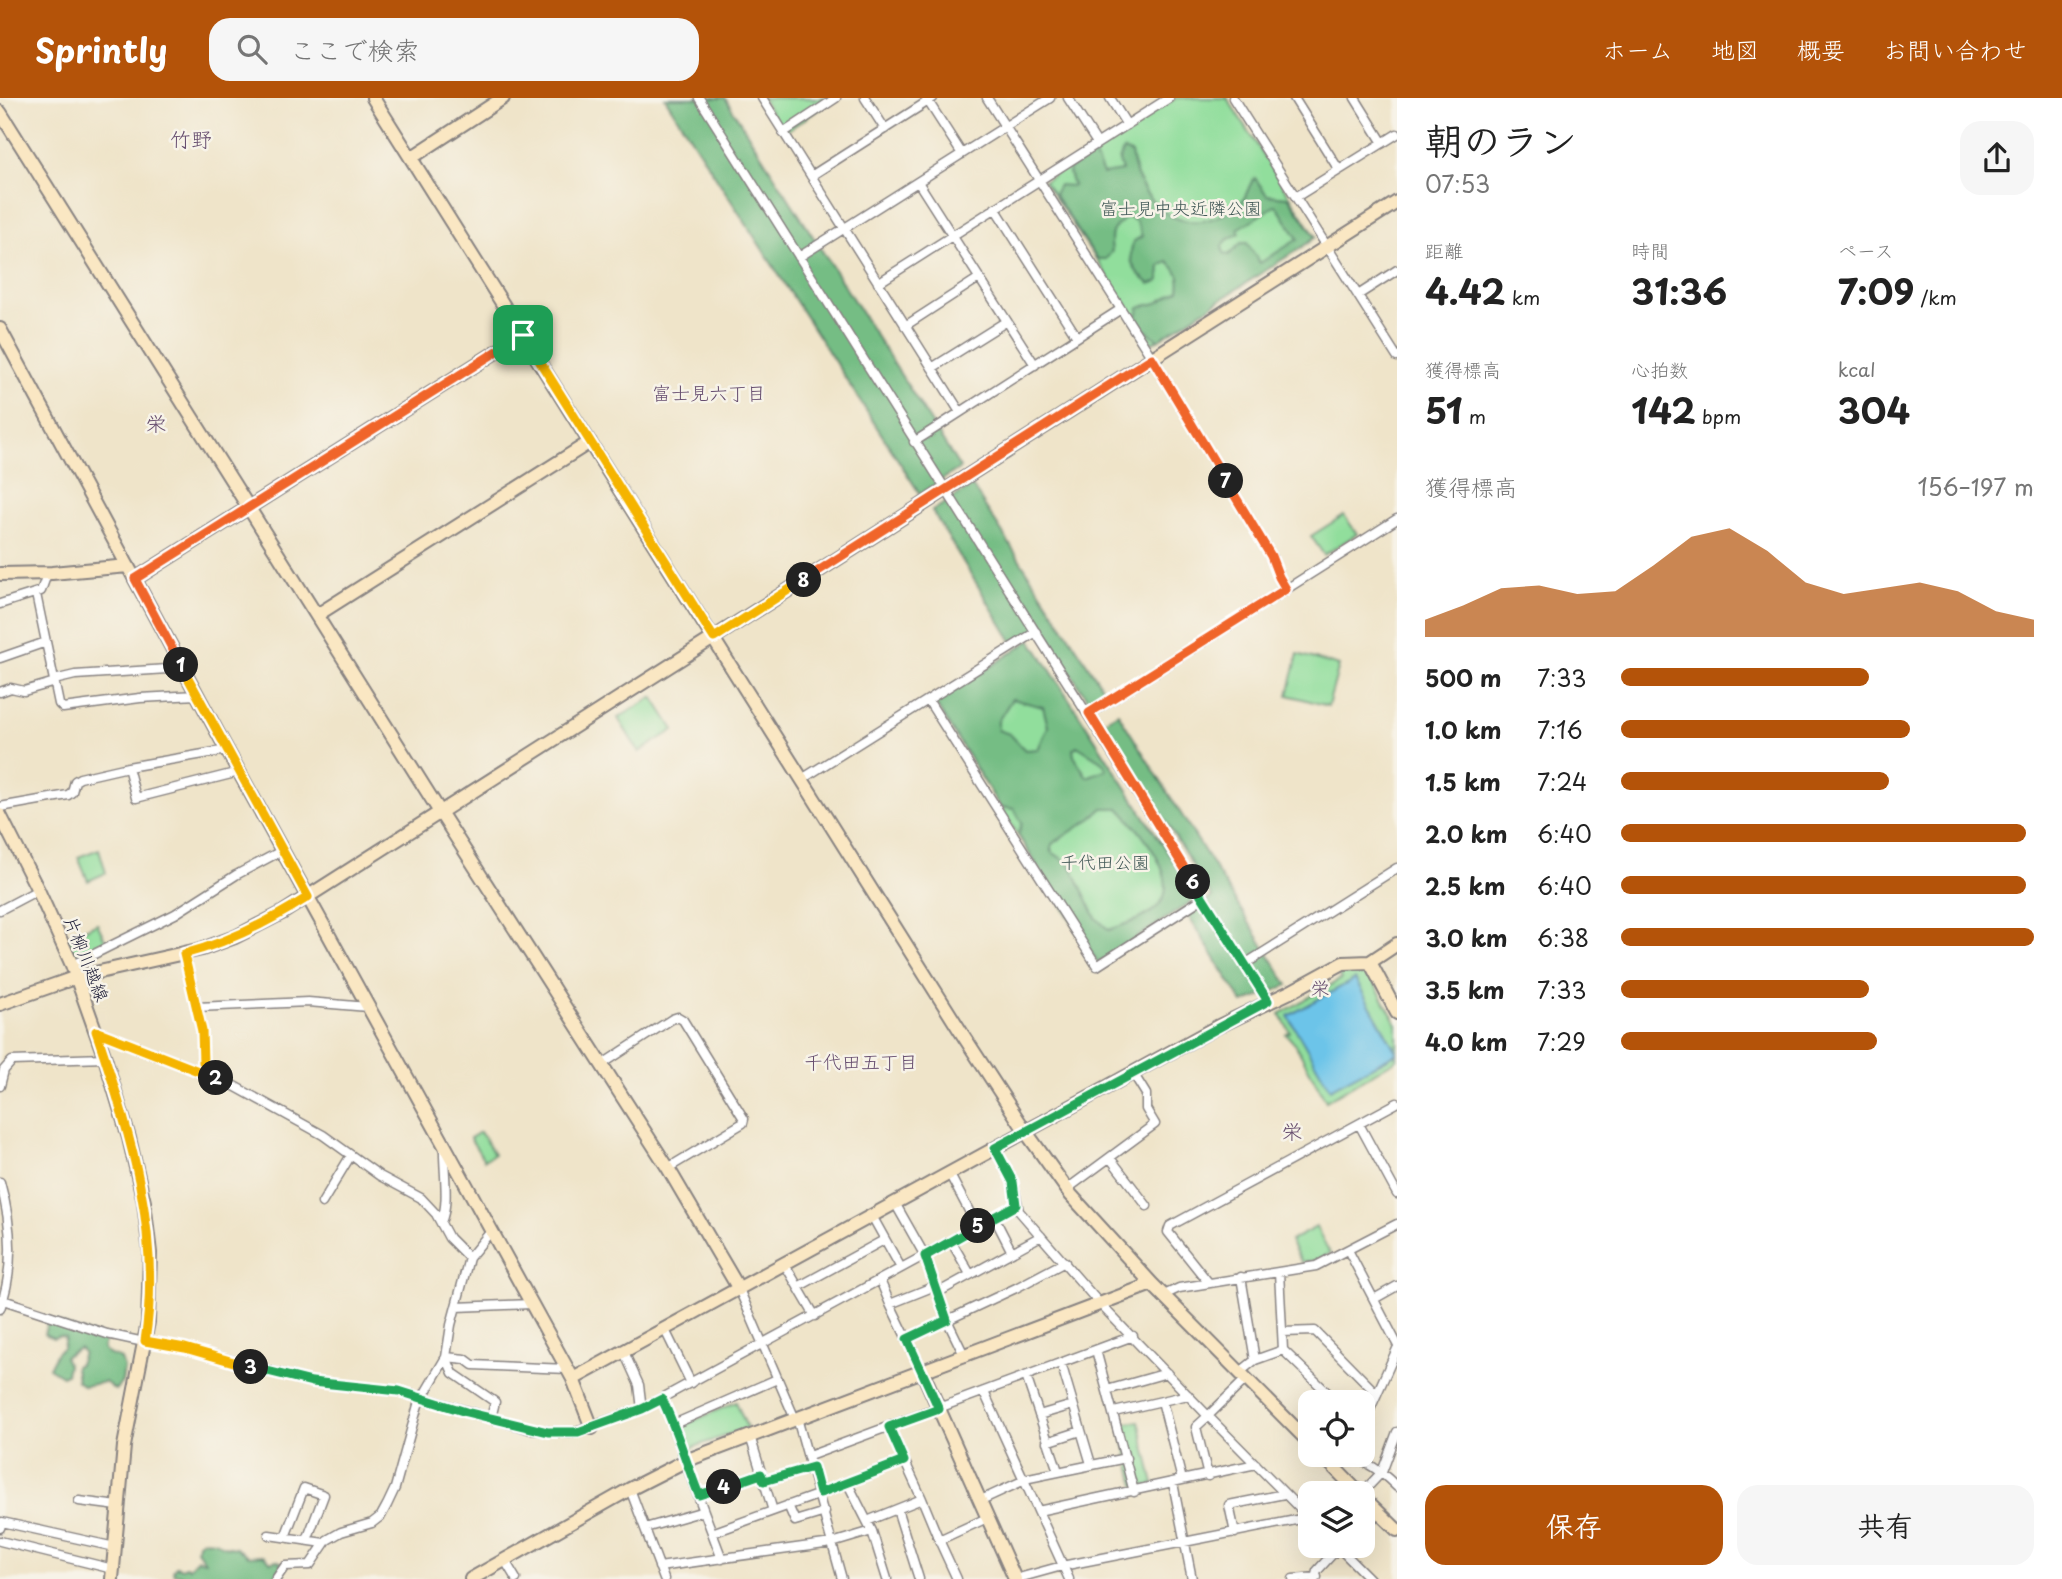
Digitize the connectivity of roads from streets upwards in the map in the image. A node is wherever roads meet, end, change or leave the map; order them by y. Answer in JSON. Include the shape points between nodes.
{"nodes":[{"id":1,"x":373,"y":98,"type":"edge"},
{"id":2,"x":503,"y":98,"type":"edge"},
{"id":3,"x":699,"y":98,"type":"edge"},
{"id":4,"x":762,"y":98,"type":"edge"},
{"id":5,"x":836,"y":98,"type":"edge"},
{"id":6,"x":865,"y":98,"type":"edge"},
{"id":7,"x":988,"y":98,"type":"edge"},
{"id":8,"x":1049,"y":98,"type":"edge"},
{"id":9,"x":1068,"y":98,"type":"edge"},
{"id":10,"x":1110,"y":98,"type":"edge"},
{"id":11,"x":1169,"y":98,"type":"edge"},
{"id":12,"x":1233,"y":98,"type":"edge"},
{"id":13,"x":1294,"y":98,"type":"edge"},
{"id":14,"x":1355,"y":98,"type":"edge"},
{"id":15,"x":929,"y":99,"type":"edge"},
{"id":16,"x":0,"y":112,"type":"edge"},
{"id":17,"x":1127,"y":125,"type":"junction"},
{"id":18,"x":1005,"y":126,"type":"junction"},
{"id":19,"x":885,"y":129,"type":"junction"},
{"id":20,"x":783,"y":133,"type":"junction"},
{"id":21,"x":1397,"y":134,"type":"edge"},
{"id":22,"x":1383,"y":143,"type":"junction"},
{"id":23,"x":1097,"y":144,"type":"junction"},
{"id":24,"x":962,"y":154,"type":"junction"},
{"id":25,"x":411,"y":158,"type":"junction"},
{"id":26,"x":1339,"y":170,"type":"junction"},
{"id":27,"x":811,"y":176,"type":"junction"},
{"id":28,"x":1039,"y":180,"type":"junction"},
{"id":29,"x":918,"y":182,"type":"junction"},
{"id":30,"x":1296,"y":197,"type":"junction"},
{"id":31,"x":1397,"y":202,"type":"edge"},
{"id":32,"x":995,"y":208,"type":"junction"},
{"id":33,"x":844,"y":229,"type":"junction"},
{"id":34,"x":953,"y":235,"type":"junction"},
{"id":35,"x":1327,"y":247,"type":"junction"},
{"id":36,"x":799,"y":257,"type":"junction"},
{"id":37,"x":1397,"y":270,"type":"edge"},
{"id":38,"x":979,"y":278,"type":"junction"},
{"id":39,"x":878,"y":283,"type":"junction"},
{"id":40,"x":1357,"y":295,"type":"junction"},
{"id":41,"x":1121,"y":309,"type":"junction"},
{"id":42,"x":1007,"y":321,"type":"junction"},
{"id":43,"x":905,"y":326,"type":"junction"},
{"id":44,"x":0,"y":328,"type":"edge"},
{"id":45,"x":523,"y":335,"type":"junction"},
{"id":46,"x":1077,"y":337,"type":"junction"},
{"id":47,"x":1397,"y":357,"type":"edge"},
{"id":48,"x":1152,"y":358,"type":"junction"},
{"id":49,"x":1035,"y":365,"type":"junction"},
{"id":50,"x":932,"y":368,"type":"junction"},
{"id":51,"x":960,"y":412,"type":"junction"},
{"id":52,"x":590,"y":442,"type":"junction"},
{"id":53,"x":914,"y":442,"type":"junction"},
{"id":54,"x":944,"y":489,"type":"junction"},
{"id":55,"x":249,"y":507,"type":"junction"},
{"id":56,"x":1397,"y":519,"type":"edge"},
{"id":57,"x":128,"y":566,"type":"junction"},
{"id":58,"x":0,"y":574,"type":"edge"},
{"id":59,"x":47,"y":574,"type":"junction"},
{"id":60,"x":135,"y":579,"type":"junction"},
{"id":61,"x":1286,"y":589,"type":"junction"},
{"id":62,"x":36,"y":594,"type":"junction"},
{"id":63,"x":0,"y":604,"type":"edge"},
{"id":64,"x":317,"y":615,"type":"junction"},
{"id":65,"x":1036,"y":632,"type":"junction"},
{"id":66,"x":714,"y":638,"type":"junction"},
{"id":67,"x":46,"y":642,"type":"junction"},
{"id":68,"x":0,"y":658,"type":"edge"},
{"id":69,"x":183,"y":668,"type":"junction"},
{"id":70,"x":55,"y":681,"type":"junction"},
{"id":71,"x":0,"y":692,"type":"edge"},
{"id":72,"x":197,"y":695,"type":"junction"},
{"id":73,"x":928,"y":701,"type":"junction"},
{"id":74,"x":1089,"y":713,"type":"junction"},
{"id":75,"x":227,"y":750,"type":"junction"},
{"id":76,"x":128,"y":767,"type":"junction"},
{"id":77,"x":239,"y":772,"type":"junction"},
{"id":78,"x":802,"y":779,"type":"junction"},
{"id":79,"x":440,"y":812,"type":"junction"},
{"id":80,"x":0,"y":814,"type":"edge"},
{"id":81,"x":283,"y":850,"type":"junction"},
{"id":82,"x":1397,"y":868,"type":"edge"},
{"id":83,"x":38,"y":890,"type":"junction"},
{"id":84,"x":308,"y":897,"type":"junction"},
{"id":85,"x":1203,"y":898,"type":"junction"},
{"id":86,"x":0,"y":910,"type":"edge"},
{"id":87,"x":1397,"y":944,"type":"edge"},
{"id":88,"x":184,"y":954,"type":"junction"},
{"id":89,"x":1370,"y":962,"type":"junction"},
{"id":90,"x":1245,"y":964,"type":"junction"},
{"id":91,"x":75,"y":971,"type":"junction"},
{"id":92,"x":1268,"y":1001,"type":"junction"},
{"id":93,"x":0,"y":1004,"type":"edge"},
{"id":94,"x":197,"y":1007,"type":"junction"},
{"id":95,"x":368,"y":1007,"type":"junction"},
{"id":96,"x":1397,"y":1013,"type":"edge"},
{"id":97,"x":96,"y":1031,"type":"junction"},
{"id":98,"x":105,"y":1058,"type":"junction"},
{"id":99,"x":601,"y":1065,"type":"junction"},
{"id":100,"x":1133,"y":1073,"type":"junction"},
{"id":101,"x":227,"y":1082,"type":"junction"},
{"id":102,"x":0,"y":1086,"type":"edge"},
{"id":103,"x":1397,"y":1103,"type":"edge"},
{"id":104,"x":1359,"y":1124,"type":"junction"},
{"id":105,"x":1026,"y":1132,"type":"junction"},
{"id":106,"x":444,"y":1143,"type":"junction"},
{"id":107,"x":995,"y":1148,"type":"junction"},
{"id":108,"x":351,"y":1154,"type":"junction"},
{"id":109,"x":1110,"y":1158,"type":"junction"},
{"id":110,"x":668,"y":1168,"type":"junction"},
{"id":111,"x":949,"y":1173,"type":"junction"},
{"id":112,"x":0,"y":1182,"type":"edge"},
{"id":113,"x":1067,"y":1189,"type":"junction"},
{"id":114,"x":1397,"y":1194,"type":"edge"},
{"id":115,"x":322,"y":1203,"type":"dead end"},
{"id":116,"x":895,"y":1203,"type":"junction"},
{"id":117,"x":1016,"y":1205,"type":"junction"},
{"id":118,"x":1147,"y":1206,"type":"dead end"},
{"id":119,"x":872,"y":1216,"type":"junction"},
{"id":120,"x":994,"y":1217,"type":"junction"},
{"id":121,"x":441,"y":1222,"type":"junction"},
{"id":122,"x":1397,"y":1224,"type":"edge"},
{"id":123,"x":977,"y":1226,"type":"junction"},
{"id":124,"x":492,"y":1230,"type":"junction"},
{"id":125,"x":1041,"y":1236,"type":"junction"},
{"id":126,"x":884,"y":1240,"type":"junction"},
{"id":127,"x":951,"y":1241,"type":"junction"},
{"id":128,"x":1348,"y":1250,"type":"junction"},
{"id":129,"x":1013,"y":1252,"type":"junction"},
{"id":130,"x":925,"y":1256,"type":"junction"},
{"id":131,"x":469,"y":1258,"type":"junction"},
{"id":132,"x":1065,"y":1262,"type":"junction"},
{"id":133,"x":784,"y":1263,"type":"junction"},
{"id":134,"x":901,"y":1268,"type":"junction"},
{"id":135,"x":1279,"y":1272,"type":"junction"},
{"id":136,"x":970,"y":1274,"type":"junction"},
{"id":137,"x":1241,"y":1277,"type":"junction"},
{"id":138,"x":880,"y":1280,"type":"junction"},
{"id":139,"x":1208,"y":1282,"type":"junction"},
{"id":140,"x":1152,"y":1284,"type":"junction"},
{"id":141,"x":1397,"y":1286,"type":"edge"},
{"id":142,"x":798,"y":1287,"type":"junction"},
{"id":143,"x":738,"y":1289,"type":"junction"},
{"id":144,"x":936,"y":1289,"type":"junction"},
{"id":145,"x":1164,"y":1295,"type":"junction"},
{"id":146,"x":1374,"y":1299,"type":"junction"},
{"id":147,"x":1,"y":1302,"type":"edge"},
{"id":148,"x":532,"y":1304,"type":"junction"},
{"id":149,"x":890,"y":1304,"type":"junction"},
{"id":150,"x":1100,"y":1304,"type":"junction"},
{"id":151,"x":456,"y":1307,"type":"junction"},
{"id":152,"x":815,"y":1316,"type":"junction"},
{"id":153,"x":947,"y":1320,"type":"junction"},
{"id":154,"x":1394,"y":1329,"type":"edge"},
{"id":155,"x":665,"y":1330,"type":"junction"},
{"id":156,"x":1282,"y":1332,"type":"junction"},
{"id":157,"x":1133,"y":1336,"type":"junction"},
{"id":158,"x":907,"y":1339,"type":"junction"},
{"id":159,"x":145,"y":1342,"type":"junction"},
{"id":160,"x":762,"y":1343,"type":"junction"},
{"id":161,"x":1397,"y":1346,"type":"edge"},
{"id":162,"x":1096,"y":1350,"type":"junction"},
{"id":163,"x":1283,"y":1350,"type":"junction"},
{"id":164,"x":624,"y":1352,"type":"junction"},
{"id":165,"x":446,"y":1357,"type":"junction"},
{"id":166,"x":965,"y":1357,"type":"junction"},
{"id":167,"x":1255,"y":1360,"type":"junction"},
{"id":168,"x":1061,"y":1363,"type":"junction"},
{"id":169,"x":1393,"y":1367,"type":"edge"},
{"id":170,"x":923,"y":1373,"type":"junction"},
{"id":171,"x":1167,"y":1373,"type":"junction"},
{"id":172,"x":570,"y":1374,"type":"junction"},
{"id":173,"x":1243,"y":1375,"type":"junction"},
{"id":174,"x":1026,"y":1376,"type":"junction"},
{"id":175,"x":777,"y":1379,"type":"junction"},
{"id":176,"x":691,"y":1383,"type":"junction"},
{"id":177,"x":1107,"y":1390,"type":"junction"},
{"id":178,"x":1325,"y":1390,"type":"edge"},
{"id":179,"x":984,"y":1392,"type":"junction"},
{"id":180,"x":1377,"y":1394,"type":"junction"},
{"id":181,"x":1188,"y":1395,"type":"junction"},
{"id":182,"x":1375,"y":1398,"type":"edge"},
{"id":183,"x":422,"y":1399,"type":"junction"},
{"id":184,"x":662,"y":1399,"type":"junction"},
{"id":185,"x":1162,"y":1401,"type":"junction"},
{"id":186,"x":1073,"y":1405,"type":"junction"},
{"id":187,"x":642,"y":1409,"type":"junction"},
{"id":188,"x":939,"y":1409,"type":"junction"},
{"id":189,"x":1114,"y":1412,"type":"junction"},
{"id":190,"x":1039,"y":1415,"type":"junction"},
{"id":191,"x":1208,"y":1416,"type":"junction"},
{"id":192,"x":491,"y":1418,"type":"junction"},
{"id":193,"x":796,"y":1418,"type":"junction"},
{"id":194,"x":674,"y":1423,"type":"junction"},
{"id":195,"x":592,"y":1427,"type":"junction"},
{"id":196,"x":889,"y":1427,"type":"junction"},
{"id":197,"x":1081,"y":1431,"type":"junction"},
{"id":198,"x":1298,"y":1431,"type":"edge"},
{"id":199,"x":1397,"y":1432,"type":"edge"},
{"id":200,"x":750,"y":1436,"type":"junction"},
{"id":201,"x":1047,"y":1442,"type":"junction"},
{"id":202,"x":809,"y":1456,"type":"junction"},
{"id":203,"x":1126,"y":1458,"type":"junction"},
{"id":204,"x":685,"y":1461,"type":"junction"},
{"id":205,"x":904,"y":1461,"type":"junction"},
{"id":206,"x":1091,"y":1464,"type":"junction"},
{"id":207,"x":1256,"y":1464,"type":"junction"},
{"id":208,"x":813,"y":1467,"type":"junction"},
{"id":209,"x":1333,"y":1467,"type":"edge"},
{"id":210,"x":1372,"y":1467,"type":"edge"},
{"id":211,"x":1058,"y":1471,"type":"junction"},
{"id":212,"x":1382,"y":1472,"type":"junction"},
{"id":213,"x":1208,"y":1476,"type":"junction"},
{"id":214,"x":763,"y":1477,"type":"junction"},
{"id":215,"x":1024,"y":1480,"type":"junction"},
{"id":216,"x":1348,"y":1481,"type":"edge"},
{"id":217,"x":1373,"y":1481,"type":"edge"},
{"id":218,"x":847,"y":1482,"type":"junction"},
{"id":219,"x":1178,"y":1482,"type":"junction"},
{"id":220,"x":1397,"y":1487,"type":"edge"},
{"id":221,"x":630,"y":1489,"type":"junction"},
{"id":222,"x":1134,"y":1492,"type":"junction"},
{"id":223,"x":820,"y":1494,"type":"junction"},
{"id":224,"x":1284,"y":1494,"type":"junction"},
{"id":225,"x":699,"y":1495,"type":"junction"},
{"id":226,"x":922,"y":1499,"type":"junction"},
{"id":227,"x":79,"y":1501,"type":"dead end"},
{"id":228,"x":979,"y":1501,"type":"junction"},
{"id":229,"x":118,"y":1506,"type":"junction"},
{"id":230,"x":788,"y":1506,"type":"junction"},
{"id":231,"x":1298,"y":1507,"type":"edge"},
{"id":232,"x":1375,"y":1508,"type":"edge"},
{"id":233,"x":897,"y":1509,"type":"junction"},
{"id":234,"x":704,"y":1511,"type":"junction"},
{"id":235,"x":773,"y":1511,"type":"junction"},
{"id":236,"x":1038,"y":1511,"type":"junction"},
{"id":237,"x":825,"y":1512,"type":"junction"},
{"id":238,"x":987,"y":1518,"type":"junction"},
{"id":239,"x":1298,"y":1520,"type":"edge"},
{"id":240,"x":867,"y":1521,"type":"junction"},
{"id":241,"x":0,"y":1528,"type":"edge"},
{"id":242,"x":645,"y":1528,"type":"junction"},
{"id":243,"x":872,"y":1531,"type":"junction"},
{"id":244,"x":1397,"y":1531,"type":"edge"},
{"id":245,"x":712,"y":1533,"type":"junction"},
{"id":246,"x":1235,"y":1533,"type":"junction"},
{"id":247,"x":269,"y":1535,"type":"dead end"},
{"id":248,"x":285,"y":1537,"type":"junction"},
{"id":249,"x":307,"y":1540,"type":"junction"},
{"id":250,"x":939,"y":1540,"type":"junction"},
{"id":251,"x":0,"y":1541,"type":"edge"},
{"id":252,"x":1185,"y":1542,"type":"junction"},
{"id":253,"x":324,"y":1543,"type":"junction"},
{"id":254,"x":832,"y":1543,"type":"junction"},
{"id":255,"x":115,"y":1547,"type":"junction"},
{"id":256,"x":1327,"y":1558,"type":"edge"},
{"id":257,"x":1349,"y":1558,"type":"edge"},
{"id":258,"x":504,"y":1559,"type":"junction"},
{"id":259,"x":722,"y":1559,"type":"junction"},
{"id":260,"x":1062,"y":1566,"type":"junction"},
{"id":261,"x":659,"y":1567,"type":"junction"},
{"id":262,"x":113,"y":1574,"type":"edge"},
{"id":263,"x":1317,"y":1578,"type":"edge"},
{"id":264,"x":276,"y":1579,"type":"edge"},
{"id":265,"x":471,"y":1579,"type":"edge"},
{"id":266,"x":516,"y":1579,"type":"edge"},
{"id":267,"x":664,"y":1579,"type":"edge"},
{"id":268,"x":842,"y":1579,"type":"edge"},
{"id":269,"x":887,"y":1579,"type":"edge"},
{"id":270,"x":919,"y":1579,"type":"edge"},
{"id":271,"x":957,"y":1579,"type":"edge"},
{"id":272,"x":1015,"y":1579,"type":"edge"},
{"id":273,"x":1069,"y":1579,"type":"edge"},
{"id":274,"x":1192,"y":1579,"type":"edge"},
{"id":275,"x":1293,"y":1579,"type":"edge"},
{"id":276,"x":1370,"y":1579,"type":"edge"}],
"edges":[{"from":1,"to":25,"type":"street"},
{"from":2,"to":25,"type":"street"},
{"from":3,"to":36,"type":"street"},
{"from":4,"to":20,"type":"street"},
{"from":5,"to":20,"type":"street"},
{"from":6,"to":19,"type":"street"},
{"from":7,"to":18,"type":"street"},
{"from":8,"to":18,"type":"street"},
{"from":9,"to":23,"type":"street"},
{"from":10,"to":17,"type":"street"},
{"from":11,"to":17,"type":"street"},
{"from":12,"to":30,"type":"street"},
{"from":13,"to":26,"type":"street"},
{"from":14,"to":22,"type":"street"},
{"from":15,"to":19,"type":"street"},
{"from":15,"to":24,"type":"street"},
{"from":16,"to":55,"type":"street"},
{"from":17,"to":23,"type":"street"},
{"from":18,"to":24,"type":"street"},
{"from":18,"to":28,"type":"street"},
{"from":19,"to":27,"type":"street"},
{"from":20,"to":27,"type":"street"},
{"from":21,"to":22,"type":"street"},
{"from":22,"to":26,"type":"street"},
{"from":23,"to":28,"type":"street"},
{"from":24,"to":29,"type":"street"},
{"from":25,"to":45,"type":"street"},
{"from":26,"to":30,"type":"street"},
{"from":27,"to":33,"type":"street"},
{"from":28,"to":32,"type":"street"},
{"from":28,"to":41,"type":"street"},
{"from":29,"to":33,"type":"street"},
{"from":29,"to":34,"type":"street"},
{"from":30,"to":35,"type":"street"},
{"from":31,"to":35,"type":"street"},
{"from":32,"to":34,"type":"street"},
{"from":32,"to":46,"type":"street"},
{"from":33,"to":36,"type":"street"},
{"from":33,"to":39,"type":"street"},
{"from":34,"to":38,"type":"street"},
{"from":34,"to":39,"type":"street"},
{"from":35,"to":40,"type":"street"},
{"from":35,"to":48,"type":"street"},
{"from":36,"to":53,"type":"street"},
{"from":37,"to":40,"type":"street"},
{"from":38,"to":42,"type":"street"},
{"from":38,"to":43,"type":"street"},
{"from":39,"to":43,"type":"street"},
{"from":40,"to":47,"type":"street"},
{"from":41,"to":46,"type":"street"},
{"from":41,"to":48,"type":"street"},
{"from":42,"to":49,"type":"street"},
{"from":42,"to":50,"type":"street"},
{"from":43,"to":50,"type":"street"},
{"from":44,"to":57,"type":"street"},
{"from":45,"to":52,"type":"street"},
{"from":45,"to":55,"type":"street"},
{"from":46,"to":49,"type":"street"},
{"from":48,"to":54,"type":"street"},
{"from":48,"to":61,"type":"street","via":[[1271,556]]},
{"from":49,"to":51,"type":"street"},
{"from":50,"to":51,"type":"street"},
{"from":51,"to":53,"type":"street"},
{"from":52,"to":64,"type":"street"},
{"from":52,"to":66,"type":"street"},
{"from":53,"to":54,"type":"street"},
{"from":54,"to":65,"type":"street"},
{"from":54,"to":66,"type":"street"},
{"from":55,"to":60,"type":"street"},
{"from":55,"to":64,"type":"street"},
{"from":56,"to":61,"type":"street"},
{"from":57,"to":59,"type":"street"},
{"from":57,"to":60,"type":"street"},
{"from":58,"to":59,"type":"street"},
{"from":59,"to":62,"type":"street"},
{"from":60,"to":69,"type":"street"},
{"from":61,"to":74,"type":"street"},
{"from":62,"to":63,"type":"street"},
{"from":62,"to":67,"type":"street"},
{"from":64,"to":79,"type":"street"},
{"from":65,"to":73,"type":"street"},
{"from":65,"to":74,"type":"street"},
{"from":66,"to":78,"type":"street"},
{"from":66,"to":79,"type":"street"},
{"from":67,"to":68,"type":"street"},
{"from":67,"to":70,"type":"street"},
{"from":69,"to":70,"type":"street","via":[[75,675]]},
{"from":69,"to":72,"type":"street"},
{"from":70,"to":71,"type":"street","via":[[24,691],[11,688]]},
{"from":70,"to":72,"type":"street","via":[[58,704],[63,708]]},
{"from":72,"to":75,"type":"street"},
{"from":73,"to":78,"type":"street"},
{"from":73,"to":85,"type":"street","via":[[1097,966]]},
{"from":74,"to":85,"type":"street"},
{"from":75,"to":76,"type":"street"},
{"from":75,"to":77,"type":"street"},
{"from":76,"to":77,"type":"street","via":[[136,798]]},
{"from":76,"to":80,"type":"street","via":[[80,778],[68,795]]},
{"from":77,"to":81,"type":"street"},
{"from":78,"to":105,"type":"street"},
{"from":79,"to":84,"type":"street"},
{"from":79,"to":99,"type":"street"},
{"from":80,"to":83,"type":"street","name":"片柳川越線"},
{"from":81,"to":84,"type":"street"},
{"from":81,"to":91,"type":"street"},
{"from":82,"to":90,"type":"street"},
{"from":83,"to":86,"type":"street"},
{"from":83,"to":91,"type":"street","name":"片柳川越線"},
{"from":84,"to":88,"type":"street","via":[[255,928]]},
{"from":84,"to":95,"type":"street"},
{"from":85,"to":90,"type":"street"},
{"from":87,"to":89,"type":"street"},
{"from":88,"to":91,"type":"street"},
{"from":88,"to":94,"type":"street"},
{"from":89,"to":92,"type":"street","via":[[1343,963]]},
{"from":89,"to":96,"type":"street"},
{"from":90,"to":92,"type":"street"},
{"from":91,"to":93,"type":"street"},
{"from":91,"to":97,"type":"street","name":"片柳川越線"},
{"from":92,"to":100,"type":"street"},
{"from":94,"to":95,"type":"street","via":[[308,1002]]},
{"from":94,"to":101,"type":"street","via":[[203,1062]]},
{"from":95,"to":106,"type":"street"},
{"from":97,"to":98,"type":"street","name":"片柳川越線"},
{"from":97,"to":101,"type":"street"},
{"from":98,"to":102,"type":"street","via":[[12,1061]]},
{"from":98,"to":159,"type":"street","name":"片柳川越線","via":[[144,1202],[150,1253]]},
{"from":99,"to":110,"type":"street"},
{"from":99,"to":110,"type":"street","via":[[675,1018],[685,1023],[744,1119]]},
{"from":100,"to":105,"type":"street"},
{"from":100,"to":109,"type":"street","via":[[1146,1094],[1146,1109],[1155,1124]]},
{"from":101,"to":108,"type":"street"},
{"from":103,"to":104,"type":"street"},
{"from":104,"to":114,"type":"street"},
{"from":104,"to":139,"type":"street","via":[[1170,1226],[1168,1232]]},
{"from":105,"to":107,"type":"street"},
{"from":105,"to":113,"type":"street"},
{"from":106,"to":121,"type":"street","via":[[446,1211]]},
{"from":106,"to":124,"type":"street"},
{"from":107,"to":111,"type":"street"},
{"from":107,"to":117,"type":"street","via":[[1013,1182]]},
{"from":108,"to":115,"type":"street"},
{"from":108,"to":121,"type":"street","via":[[421,1198]]},
{"from":109,"to":113,"type":"street"},
{"from":109,"to":118,"type":"street"},
{"from":110,"to":143,"type":"street"},
{"from":111,"to":116,"type":"street"},
{"from":111,"to":123,"type":"street"},
{"from":112,"to":147,"type":"street","via":[[10,1233],[10,1262]]},
{"from":113,"to":140,"type":"street"},
{"from":116,"to":119,"type":"street"},
{"from":116,"to":130,"type":"street"},
{"from":117,"to":120,"type":"street"},
{"from":117,"to":125,"type":"street"},
{"from":119,"to":126,"type":"street"},
{"from":119,"to":133,"type":"street"},
{"from":120,"to":123,"type":"street"},
{"from":120,"to":129,"type":"street"},
{"from":121,"to":131,"type":"street","via":[[449,1238]]},
{"from":122,"to":128,"type":"street"},
{"from":123,"to":127,"type":"street"},
{"from":124,"to":131,"type":"street"},
{"from":124,"to":148,"type":"street"},
{"from":125,"to":129,"type":"street"},
{"from":125,"to":132,"type":"street"},
{"from":126,"to":134,"type":"street"},
{"from":126,"to":142,"type":"street"},
{"from":127,"to":130,"type":"street"},
{"from":127,"to":136,"type":"street"},
{"from":128,"to":135,"type":"street","via":[[1316,1266]]},
{"from":128,"to":146,"type":"street"},
{"from":129,"to":136,"type":"street"},
{"from":130,"to":134,"type":"street"},
{"from":130,"to":144,"type":"street"},
{"from":131,"to":151,"type":"street"},
{"from":132,"to":150,"type":"street"},
{"from":132,"to":153,"type":"street"},
{"from":133,"to":142,"type":"street"},
{"from":133,"to":143,"type":"street"},
{"from":134,"to":138,"type":"street"},
{"from":135,"to":137,"type":"street"},
{"from":135,"to":156,"type":"street"},
{"from":136,"to":144,"type":"street"},
{"from":137,"to":139,"type":"street"},
{"from":137,"to":167,"type":"street"},
{"from":138,"to":149,"type":"street"},
{"from":138,"to":152,"type":"street"},
{"from":139,"to":145,"type":"street"},
{"from":140,"to":145,"type":"street"},
{"from":140,"to":150,"type":"street"},
{"from":141,"to":146,"type":"street"},
{"from":142,"to":152,"type":"street"},
{"from":143,"to":155,"type":"street"},
{"from":143,"to":160,"type":"street"},
{"from":144,"to":149,"type":"street"},
{"from":144,"to":153,"type":"street"},
{"from":145,"to":173,"type":"street"},
{"from":146,"to":154,"type":"street"},
{"from":147,"to":159,"type":"street"},
{"from":148,"to":151,"type":"street"},
{"from":148,"to":172,"type":"street"},
{"from":149,"to":158,"type":"street"},
{"from":150,"to":157,"type":"street"},
{"from":150,"to":166,"type":"street"},
{"from":151,"to":165,"type":"street"},
{"from":152,"to":160,"type":"street"},
{"from":153,"to":158,"type":"street"},
{"from":153,"to":166,"type":"street"},
{"from":154,"to":161,"type":"street"},
{"from":155,"to":164,"type":"street"},
{"from":155,"to":176,"type":"street"},
{"from":156,"to":163,"type":"street"},
{"from":156,"to":180,"type":"street","via":[[1315,1331]]},
{"from":157,"to":162,"type":"street"},
{"from":157,"to":171,"type":"street"},
{"from":158,"to":170,"type":"street"},
{"from":159,"to":183,"type":"street","via":[[312,1382],[399,1391]]},
{"from":159,"to":229,"type":"street","name":"片柳川越線"},
{"from":160,"to":175,"type":"street"},
{"from":160,"to":176,"type":"street"},
{"from":161,"to":169,"type":"street"},
{"from":162,"to":168,"type":"street"},
{"from":162,"to":177,"type":"street"},
{"from":163,"to":167,"type":"street"},
{"from":163,"to":178,"type":"street"},
{"from":164,"to":172,"type":"street"},
{"from":164,"to":187,"type":"street","via":[[639,1385]]},
{"from":165,"to":172,"type":"street","via":[[473,1365]]},
{"from":165,"to":183,"type":"street"},
{"from":165,"to":192,"type":"street","via":[[453,1373],[495,1402]]},
{"from":166,"to":170,"type":"street"},
{"from":167,"to":173,"type":"street"},
{"from":168,"to":174,"type":"street"},
{"from":168,"to":186,"type":"street"},
{"from":169,"to":180,"type":"street"},
{"from":170,"to":188,"type":"street"},
{"from":170,"to":193,"type":"street"},
{"from":171,"to":177,"type":"street"},
{"from":171,"to":181,"type":"street"},
{"from":172,"to":195,"type":"street"},
{"from":173,"to":191,"type":"street"},
{"from":173,"to":198,"type":"street"},
{"from":174,"to":179,"type":"street"},
{"from":174,"to":190,"type":"street"},
{"from":175,"to":193,"type":"street"},
{"from":175,"to":194,"type":"street"},
{"from":176,"to":184,"type":"street"},
{"from":177,"to":189,"type":"street"},
{"from":179,"to":188,"type":"street"},
{"from":179,"to":215,"type":"street"},
{"from":180,"to":182,"type":"street"},
{"from":181,"to":185,"type":"street"},
{"from":181,"to":191,"type":"street"},
{"from":183,"to":192,"type":"street"},
{"from":183,"to":253,"type":"street","via":[[395,1488],[381,1516]]},
{"from":184,"to":187,"type":"street"},
{"from":184,"to":194,"type":"street"},
{"from":185,"to":189,"type":"street"},
{"from":185,"to":219,"type":"street"},
{"from":186,"to":190,"type":"street"},
{"from":186,"to":197,"type":"street"},
{"from":187,"to":195,"type":"street"},
{"from":188,"to":196,"type":"street"},
{"from":188,"to":228,"type":"street"},
{"from":189,"to":203,"type":"street"},
{"from":190,"to":201,"type":"street"},
{"from":191,"to":207,"type":"street"},
{"from":191,"to":213,"type":"street","via":[[1196,1427]]},
{"from":192,"to":195,"type":"street","via":[[548,1432]]},
{"from":193,"to":200,"type":"street"},
{"from":193,"to":202,"type":"street"},
{"from":194,"to":204,"type":"street"},
{"from":196,"to":202,"type":"street"},
{"from":196,"to":205,"type":"street"},
{"from":197,"to":201,"type":"street"},
{"from":197,"to":206,"type":"street"},
{"from":199,"to":212,"type":"street"},
{"from":200,"to":204,"type":"street"},
{"from":200,"to":214,"type":"street"},
{"from":201,"to":211,"type":"street"},
{"from":202,"to":208,"type":"street"},
{"from":203,"to":206,"type":"street"},
{"from":203,"to":222,"type":"street"},
{"from":204,"to":221,"type":"street"},
{"from":204,"to":225,"type":"street"},
{"from":205,"to":218,"type":"street"},
{"from":205,"to":226,"type":"street"},
{"from":206,"to":211,"type":"street"},
{"from":207,"to":213,"type":"street"},
{"from":207,"to":224,"type":"street"},
{"from":208,"to":214,"type":"street"},
{"from":208,"to":223,"type":"street"},
{"from":209,"to":216,"type":"street"},
{"from":210,"to":212,"type":"street"},
{"from":211,"to":215,"type":"street"},
{"from":212,"to":217,"type":"street"},
{"from":212,"to":220,"type":"street"},
{"from":213,"to":219,"type":"street"},
{"from":214,"to":225,"type":"street"},
{"from":214,"to":235,"type":"street"},
{"from":215,"to":228,"type":"street"},
{"from":215,"to":236,"type":"street"},
{"from":218,"to":223,"type":"street"},
{"from":218,"to":240,"type":"street"},
{"from":219,"to":222,"type":"street"},
{"from":219,"to":252,"type":"street"},
{"from":221,"to":242,"type":"street"},
{"from":221,"to":258,"type":"street"},
{"from":222,"to":236,"type":"street"},
{"from":223,"to":230,"type":"street"},
{"from":223,"to":237,"type":"street"},
{"from":224,"to":231,"type":"street"},
{"from":224,"to":246,"type":"street","via":[[1229,1505]]},
{"from":225,"to":234,"type":"street"},
{"from":226,"to":233,"type":"street"},
{"from":226,"to":250,"type":"street"},
{"from":227,"to":229,"type":"street"},
{"from":228,"to":238,"type":"street"},
{"from":229,"to":255,"type":"street","name":"片柳川越線"},
{"from":230,"to":235,"type":"street"},
{"from":230,"to":237,"type":"street","via":[[795,1521]]},
{"from":232,"to":244,"type":"street"},
{"from":233,"to":240,"type":"street"},
{"from":233,"to":270,"type":"street"},
{"from":234,"to":242,"type":"street"},
{"from":234,"to":245,"type":"street"},
{"from":235,"to":245,"type":"street"},
{"from":236,"to":260,"type":"street"},
{"from":237,"to":254,"type":"street"},
{"from":238,"to":250,"type":"street"},
{"from":238,"to":272,"type":"street"},
{"from":239,"to":246,"type":"street"},
{"from":240,"to":243,"type":"street"},
{"from":241,"to":255,"type":"street","via":[[2,1522]]},
{"from":242,"to":261,"type":"street"},
{"from":243,"to":254,"type":"street"},
{"from":243,"to":269,"type":"street"},
{"from":245,"to":259,"type":"street"},
{"from":246,"to":252,"type":"street"},
{"from":247,"to":248,"type":"street"},
{"from":248,"to":249,"type":"street"},
{"from":248,"to":249,"type":"street","via":[[304,1488],[324,1495]]},
{"from":249,"to":253,"type":"street"},
{"from":250,"to":271,"type":"street"},
{"from":251,"to":262,"type":"street"},
{"from":252,"to":260,"type":"street"},
{"from":252,"to":274,"type":"street"},
{"from":253,"to":264,"type":"street","via":[[310,1565],[285,1566]]},
{"from":254,"to":259,"type":"street"},
{"from":254,"to":268,"type":"street"},
{"from":255,"to":262,"type":"street","name":"片柳川越線"},
{"from":256,"to":263,"type":"street"},
{"from":257,"to":276,"type":"street"},
{"from":258,"to":265,"type":"street"},
{"from":258,"to":266,"type":"street"},
{"from":259,"to":261,"type":"street"},
{"from":260,"to":272,"type":"street"},
{"from":260,"to":273,"type":"street"},
{"from":261,"to":267,"type":"street"},
{"from":263,"to":275,"type":"street"}]}
